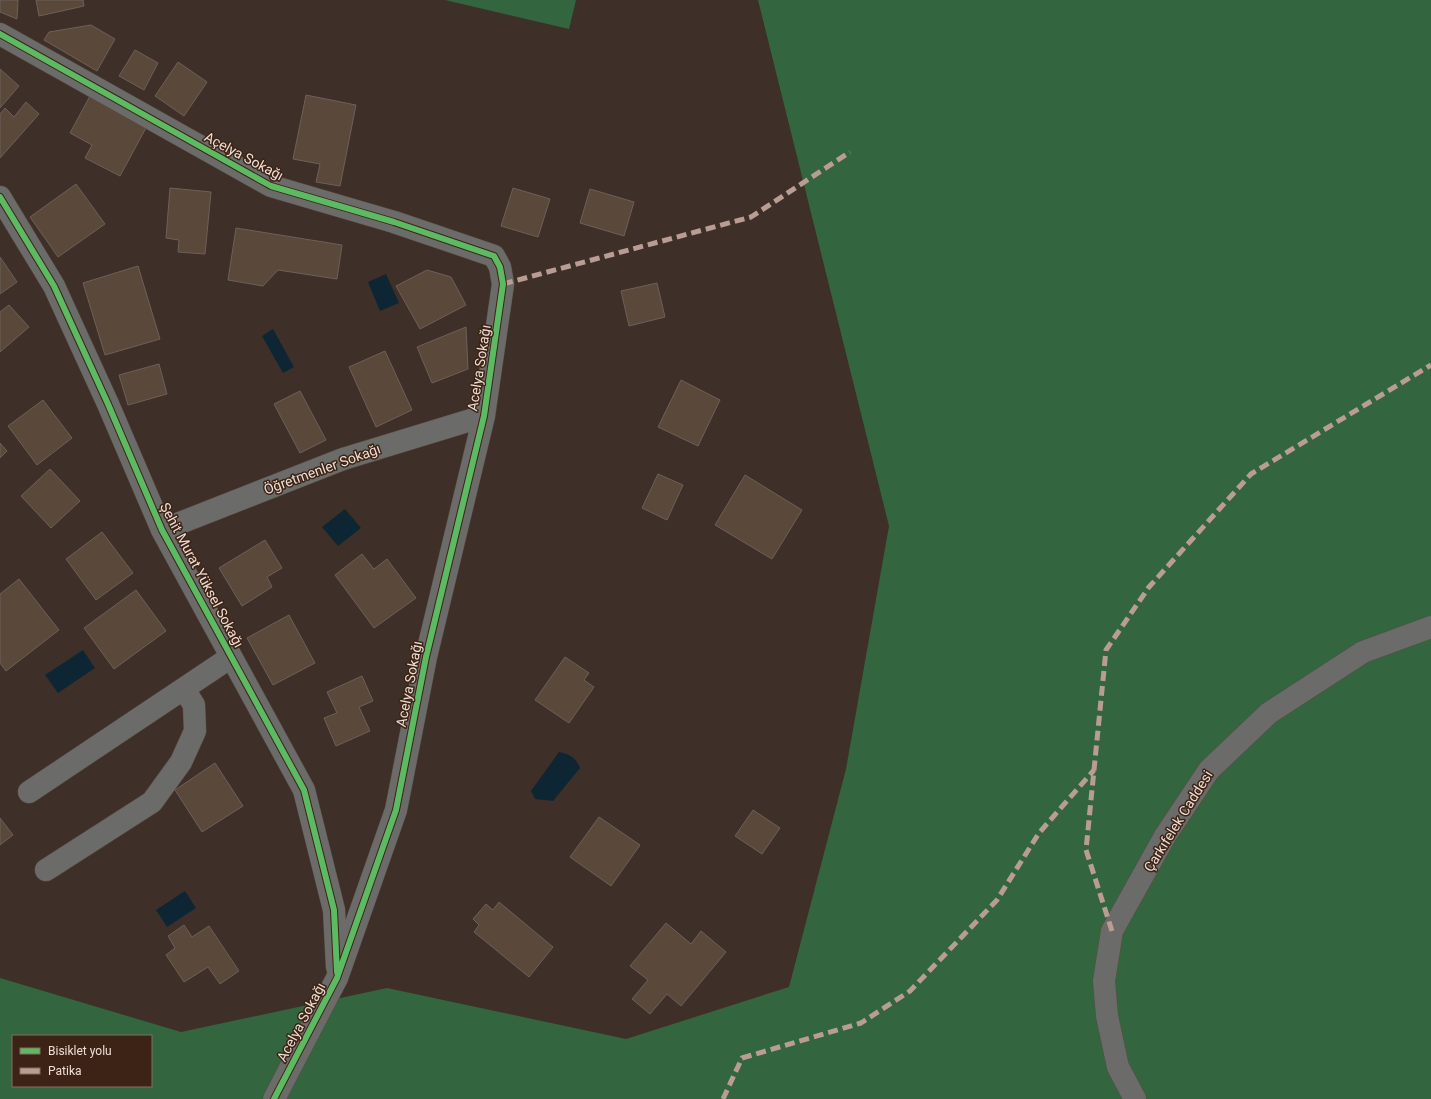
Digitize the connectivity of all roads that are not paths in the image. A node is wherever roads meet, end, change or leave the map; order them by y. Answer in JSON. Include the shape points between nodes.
{"nodes":[{"id":1,"x":0,"y":34,"type":"edge"},
{"id":2,"x":0,"y":197,"type":"edge"},
{"id":3,"x":494,"y":256,"type":"joint"},
{"id":4,"x":484,"y":416,"type":"junction"},
{"id":5,"x":162,"y":530,"type":"junction"},
{"id":6,"x":1431,"y":627,"type":"edge"},
{"id":7,"x":231,"y":656,"type":"junction"},
{"id":8,"x":184,"y":689,"type":"junction"},
{"id":9,"x":29,"y":792,"type":"dead end"},
{"id":10,"x":46,"y":870,"type":"dead end"},
{"id":11,"x":337,"y":978,"type":"junction"},
{"id":12,"x":274,"y":1099,"type":"edge"},
{"id":13,"x":1135,"y":1099,"type":"edge"}],
"edges":[{"from":1,"to":3,"type":"street","name":"Açelya Sokağı","via":[[270,186],[394,222]]},
{"from":2,"to":5,"type":"street","name":"Şehit Murat Yüksel Sokağı","via":[[54,286]]},
{"from":3,"to":4,"type":"street","name":"Acelya Sokağı","via":[[500,267],[503,284]]},
{"from":4,"to":5,"type":"street","name":"Öğretmenler Sokağı","via":[[343,458]]},
{"from":4,"to":11,"type":"street","name":"Acelya Sokağı","via":[[426,657],[396,810]]},
{"from":5,"to":7,"type":"street","name":"Şehit Murat Yüksel Sokağı"},
{"from":6,"to":13,"type":"street","name":"Çarkıfelek Caddesi","via":[[1363,652],[1268,713],[1209,770],[1165,836],[1112,931],[1104,981],[1107,1016],[1118,1068]]},
{"from":7,"to":8,"type":"street"},
{"from":7,"to":11,"type":"street","name":"Şehit Murat Yüksel Sokağı","via":[[304,790],[334,910]]},
{"from":8,"to":9,"type":"street"},
{"from":8,"to":10,"type":"street","via":[[194,705],[195,731],[181,762],[152,802]]},
{"from":11,"to":12,"type":"street","name":"Acelya Sokağı"}]}
